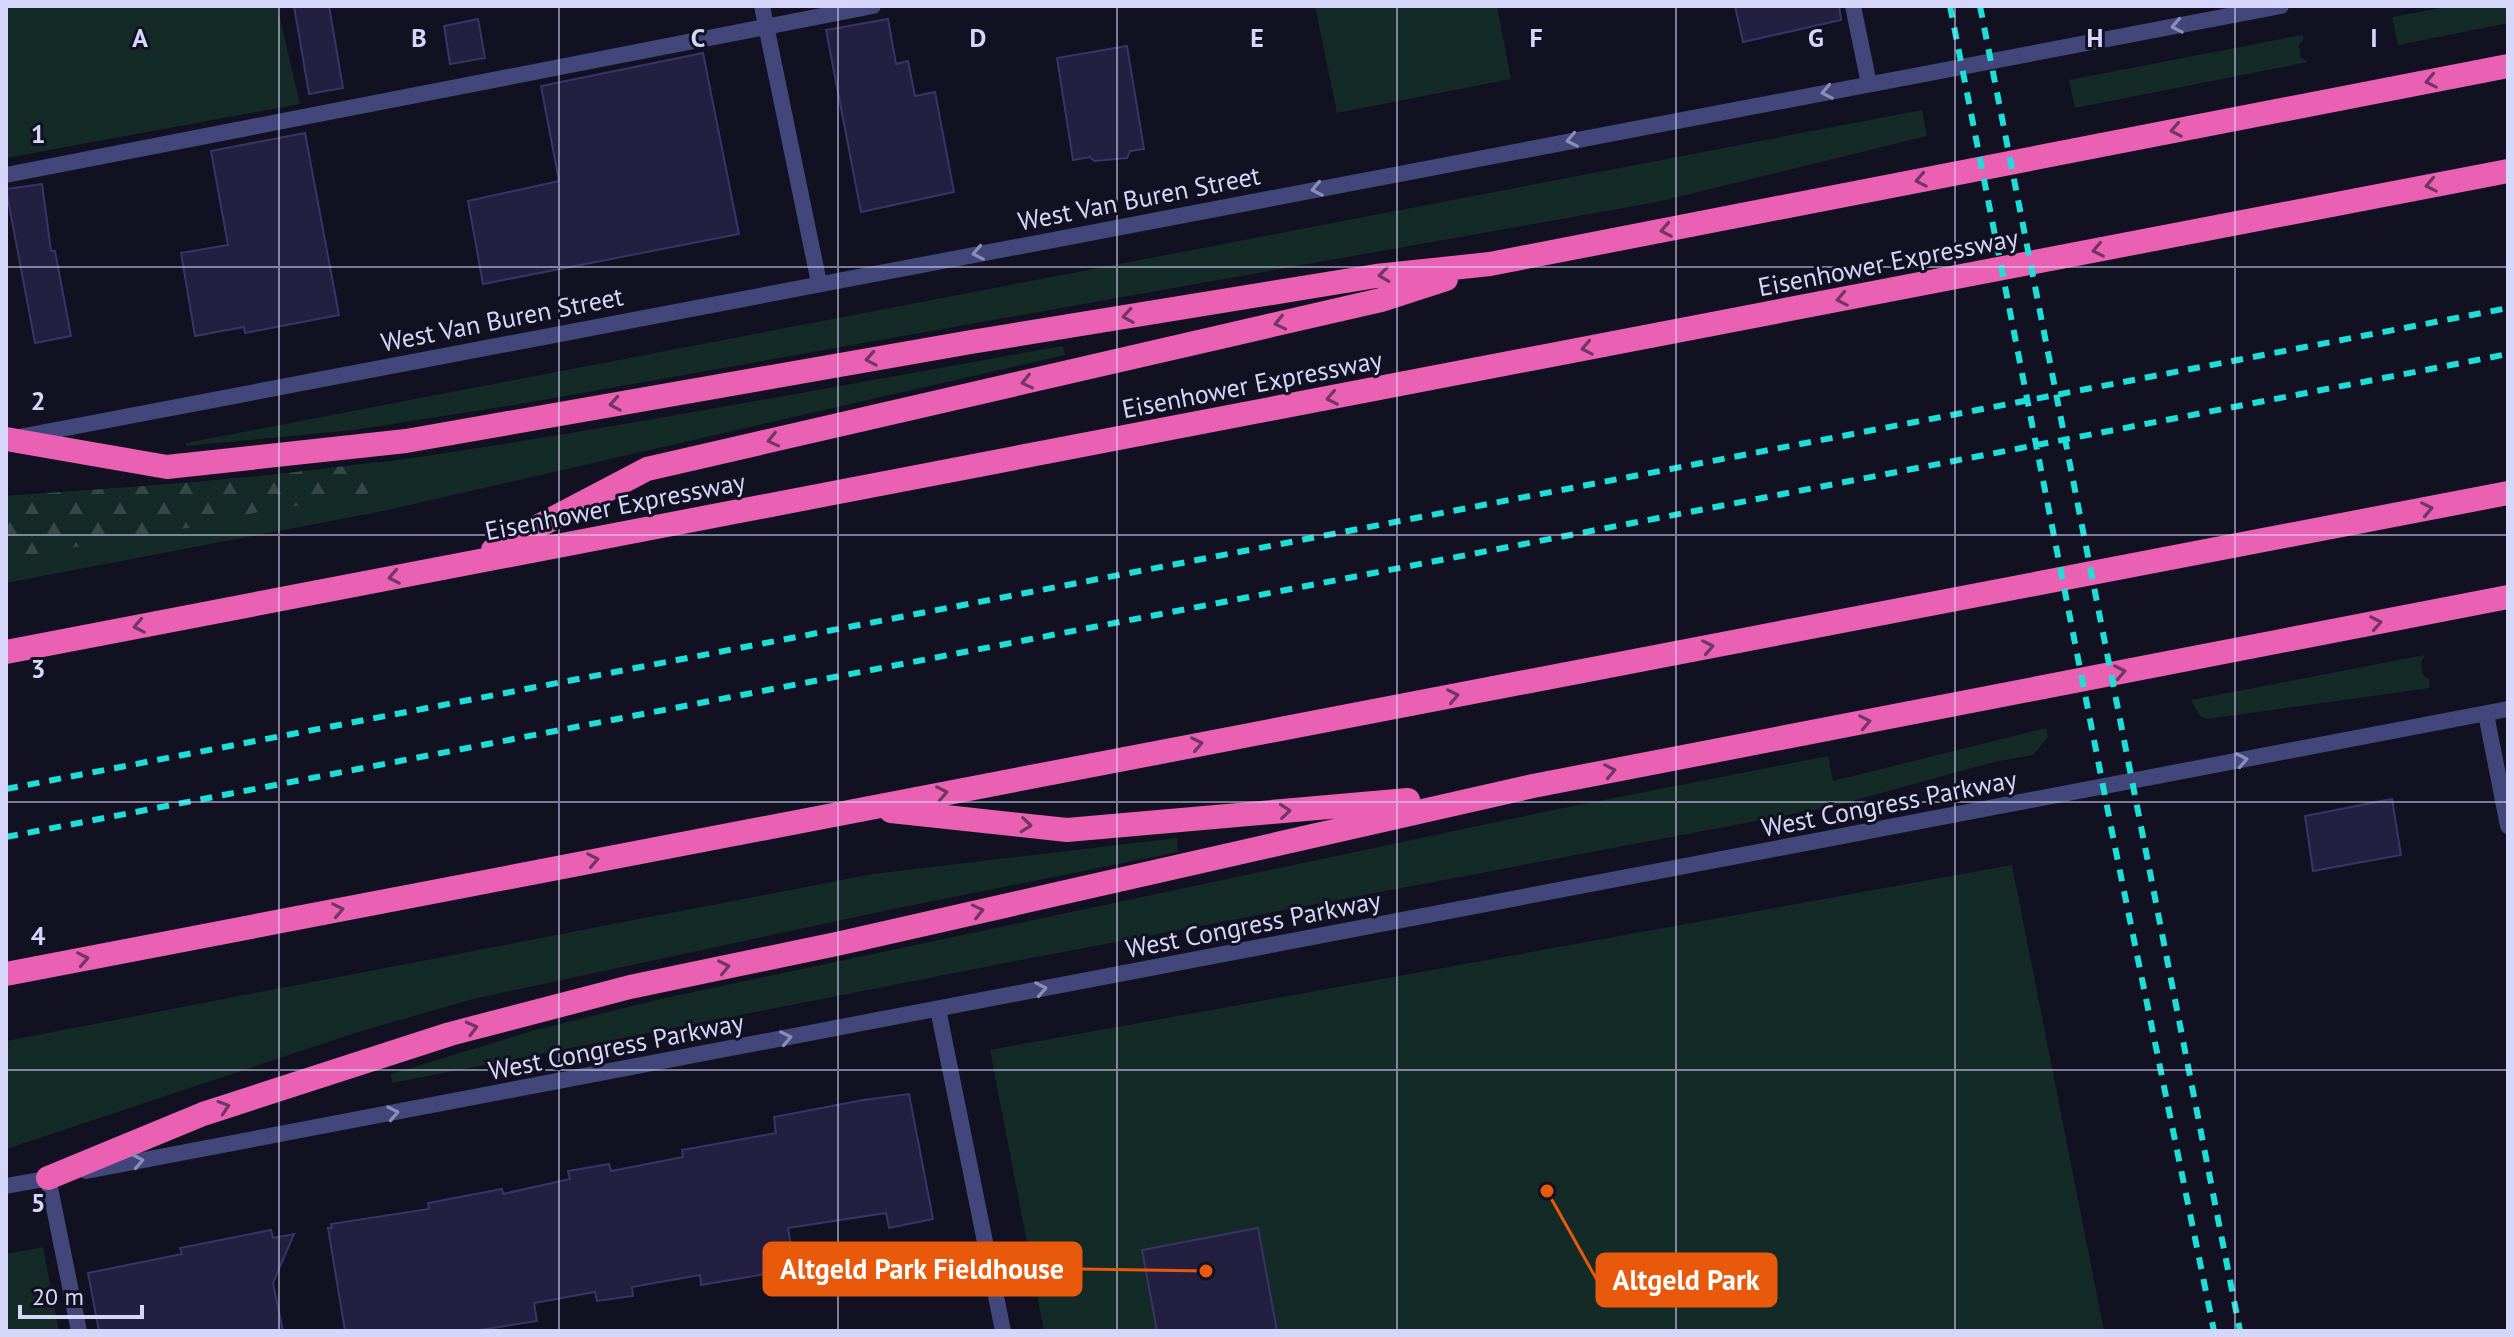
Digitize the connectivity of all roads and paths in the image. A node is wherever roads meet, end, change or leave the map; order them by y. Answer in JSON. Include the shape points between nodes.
{"nodes":[{"id":1,"x":762,"y":6,"type":"edge"},
{"id":2,"x":873,"y":6,"type":"edge"},
{"id":3,"x":1853,"y":6,"type":"edge"},
{"id":4,"x":2281,"y":6,"type":"edge"},
{"id":5,"x":766,"y":26,"type":"junction"},
{"id":6,"x":2508,"y":66,"type":"edge"},
{"id":7,"x":1869,"y":84,"type":"junction"},
{"id":8,"x":2508,"y":171,"type":"edge"},
{"id":9,"x":6,"y":175,"type":"edge"},
{"id":10,"x":1490,"y":264,"type":"junction"},
{"id":11,"x":819,"y":283,"type":"junction"},
{"id":12,"x":6,"y":439,"type":"edge"},
{"id":13,"x":2508,"y":493,"type":"edge"},
{"id":14,"x":471,"y":562,"type":"junction"},
{"id":15,"x":2508,"y":597,"type":"edge"},
{"id":16,"x":6,"y":652,"type":"edge"},
{"id":17,"x":2508,"y":709,"type":"edge"},
{"id":18,"x":2486,"y":714,"type":"junction"},
{"id":19,"x":1533,"y":786,"type":"junction"},
{"id":20,"x":865,"y":808,"type":"junction"},
{"id":21,"x":2508,"y":826,"type":"edge"},
{"id":22,"x":6,"y":974,"type":"edge"},
{"id":23,"x":938,"y":1009,"type":"junction"},
{"id":24,"x":48,"y":1178,"type":"junction"},
{"id":25,"x":6,"y":1186,"type":"edge"},
{"id":26,"x":79,"y":1331,"type":"edge"},
{"id":27,"x":1003,"y":1331,"type":"edge"}],
"edges":[{"from":1,"to":5,"type":"street"},
{"from":2,"to":5,"type":"street"},
{"from":3,"to":7,"type":"street"},
{"from":4,"to":7,"type":"street","name":"West Van Buren Street","one_way":true},
{"from":5,"to":9,"type":"street"},
{"from":5,"to":11,"type":"street"},
{"from":6,"to":10,"type":"highway","one_way":true},
{"from":7,"to":11,"type":"street","name":"West Van Buren Street","one_way":true},
{"from":8,"to":14,"type":"highway","name":"Eisenhower Expressway","one_way":true},
{"from":10,"to":12,"type":"highway","one_way":true,"via":[[1376,276],[971,342],[406,441],[167,467]]},
{"from":10,"to":14,"type":"highway","one_way":true,"via":[[1381,300],[647,469]]},
{"from":11,"to":12,"type":"street","name":"West Van Buren Street"},
{"from":20,"to":13,"type":"highway","one_way":true},
{"from":14,"to":16,"type":"highway","name":"Eisenhower Expressway","one_way":true},
{"from":19,"to":15,"type":"highway","one_way":true},
{"from":17,"to":18,"type":"street","name":"West Congress Parkway"},
{"from":18,"to":21,"type":"street"},
{"from":23,"to":18,"type":"street","name":"West Congress Parkway","one_way":true},
{"from":20,"to":19,"type":"highway","one_way":true,"via":[[1067,830]]},
{"from":24,"to":19,"type":"highway","one_way":true,"via":[[203,1114],[450,1034],[630,987]]},
{"from":22,"to":20,"type":"highway","one_way":true},
{"from":24,"to":23,"type":"street","name":"West Congress Parkway","one_way":true},
{"from":23,"to":27,"type":"street"},
{"from":24,"to":25,"type":"street","name":"West Congress Parkway"},
{"from":24,"to":26,"type":"street"}]}
